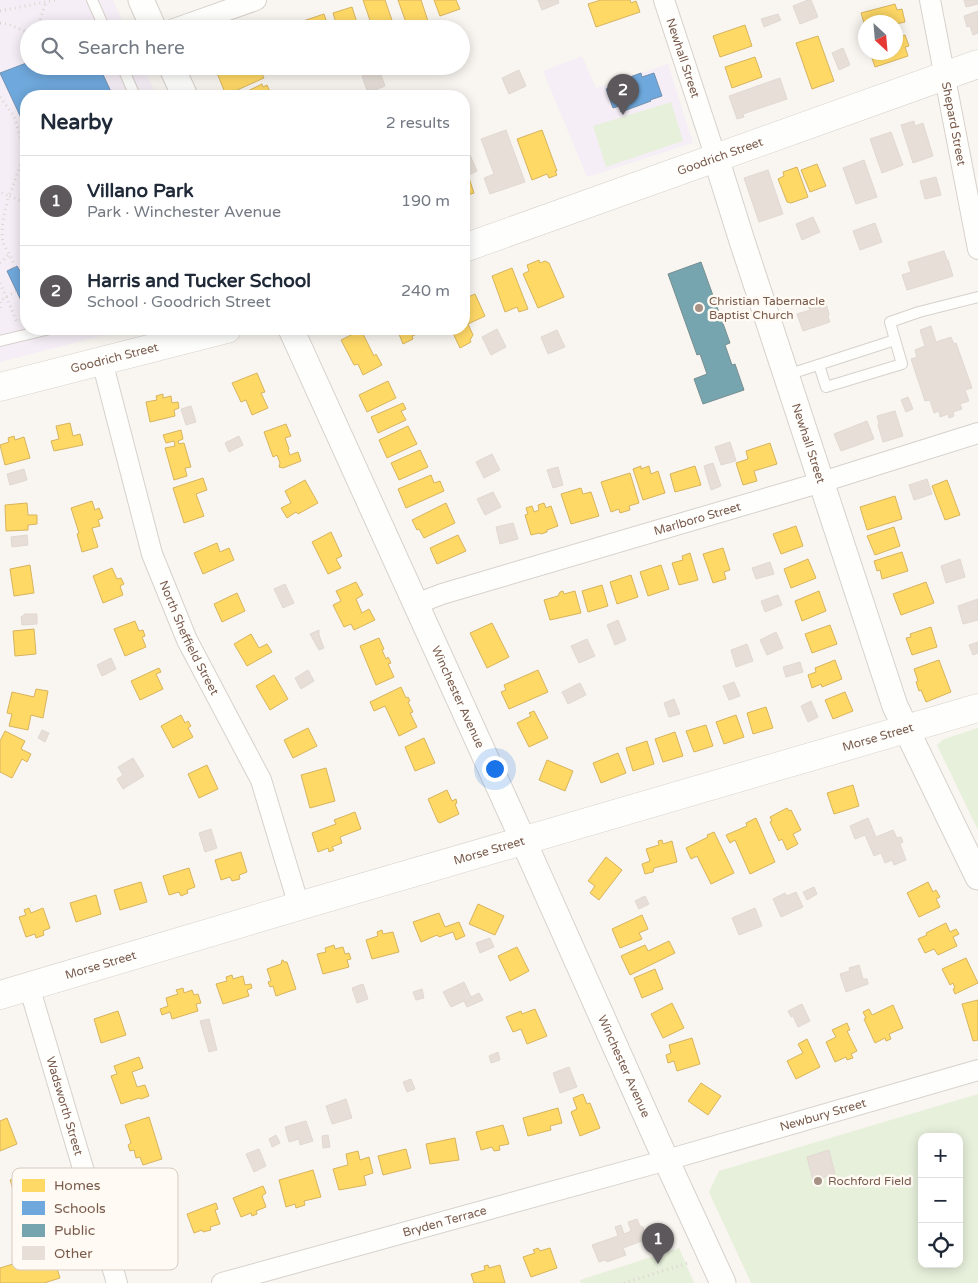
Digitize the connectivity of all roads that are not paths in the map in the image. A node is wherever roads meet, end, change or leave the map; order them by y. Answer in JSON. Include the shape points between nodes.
{"nodes":[{"id":1,"x":92,"y":0,"type":"edge"},
{"id":2,"x":141,"y":0,"type":"edge"},
{"id":3,"x":256,"y":0,"type":"edge"},
{"id":4,"x":664,"y":0,"type":"edge"},
{"id":5,"x":930,"y":0,"type":"edge"},
{"id":6,"x":101,"y":20,"type":"edge"},
{"id":7,"x":150,"y":20,"type":"edge"},
{"id":8,"x":199,"y":20,"type":"edge"},
{"id":9,"x":978,"y":64,"type":"edge"},
{"id":10,"x":126,"y":75,"type":"edge"},
{"id":11,"x":175,"y":75,"type":"edge"},
{"id":12,"x":945,"y":75,"type":"junction"},
{"id":13,"x":132,"y":90,"type":"edge"},
{"id":14,"x":182,"y":90,"type":"edge"},
{"id":15,"x":716,"y":158,"type":"junction"},
{"id":16,"x":470,"y":246,"type":"edge"},
{"id":17,"x":978,"y":249,"type":"edge"},
{"id":18,"x":978,"y":297,"type":"edge"},
{"id":19,"x":27,"y":335,"type":"edge"},
{"id":20,"x":204,"y":335,"type":"edge"},
{"id":21,"x":294,"y":335,"type":"edge"},
{"id":22,"x":895,"y":340,"type":"junction"},
{"id":23,"x":0,"y":342,"type":"edge"},
{"id":24,"x":102,"y":361,"type":"junction"},
{"id":25,"x":819,"y":365,"type":"junction"},
{"id":26,"x":787,"y":375,"type":"junction"},
{"id":27,"x":0,"y":387,"type":"edge"},
{"id":28,"x":978,"y":433,"type":"edge"},
{"id":29,"x":822,"y":482,"type":"junction"},
{"id":30,"x":416,"y":604,"type":"junction"},
{"id":31,"x":978,"y":708,"type":"edge"},
{"id":32,"x":907,"y":729,"type":"junction"},
{"id":33,"x":524,"y":840,"type":"junction"},
{"id":34,"x":978,"y":877,"type":"edge"},
{"id":35,"x":299,"y":906,"type":"junction"},
{"id":36,"x":29,"y":986,"type":"junction"},
{"id":37,"x":0,"y":995,"type":"edge"},
{"id":38,"x":978,"y":1070,"type":"edge"},
{"id":39,"x":667,"y":1160,"type":"junction"},
{"id":40,"x":83,"y":1168,"type":"edge"},
{"id":41,"x":113,"y":1270,"type":"edge"},
{"id":42,"x":117,"y":1283,"type":"edge"},
{"id":43,"x":222,"y":1283,"type":"edge"},
{"id":44,"x":722,"y":1283,"type":"edge"}],
"edges":[{"from":1,"to":6,"type":"lane"},
{"from":2,"to":7,"type":"street"},
{"from":3,"to":8,"type":"street"},
{"from":4,"to":15,"type":"street","name":"Newhall Street"},
{"from":5,"to":12,"type":"street","name":"Shepard Street"},
{"from":9,"to":12,"type":"main road","name":"Goodrich Street"},
{"from":10,"to":13,"type":"lane"},
{"from":11,"to":14,"type":"street"},
{"from":12,"to":15,"type":"main road","name":"Goodrich Street"},
{"from":12,"to":17,"type":"street","name":"Shepard Street"},
{"from":15,"to":16,"type":"main road","name":"Goodrich Street"},
{"from":15,"to":26,"type":"street","name":"Newhall Street"},
{"from":18,"to":22,"type":"lane","via":[[890,322]]},
{"from":19,"to":23,"type":"lane"},
{"from":20,"to":24,"type":"main road","name":"Goodrich Street"},
{"from":21,"to":30,"type":"street","name":"Winchester Avenue"},
{"from":22,"to":25,"type":"lane"},
{"from":22,"to":25,"type":"lane","via":[[902,364],[826,387]]},
{"from":24,"to":27,"type":"main road","name":"Goodrich Street"},
{"from":24,"to":35,"type":"street","name":"North Sheffield Street","via":[[152,554],[187,640],[260,780]]},
{"from":25,"to":26,"type":"lane"},
{"from":26,"to":29,"type":"street","name":"Newhall Street"},
{"from":28,"to":29,"type":"street","name":"Marlboro Street"},
{"from":29,"to":30,"type":"street","name":"Marlboro Street"},
{"from":29,"to":32,"type":"street","name":"Newhall Street","via":[[895,706]]},
{"from":30,"to":33,"type":"street","name":"Winchester Avenue"},
{"from":31,"to":32,"type":"main road","name":"Morse Street"},
{"from":32,"to":33,"type":"main road","name":"Morse Street"},
{"from":32,"to":34,"type":"street","name":"Newhall Street"},
{"from":33,"to":35,"type":"main road","name":"Morse Street"},
{"from":33,"to":39,"type":"street","name":"Winchester Avenue"},
{"from":35,"to":36,"type":"main road","name":"Morse Street"},
{"from":36,"to":37,"type":"main road","name":"Morse Street"},
{"from":36,"to":40,"type":"street","name":"Wadsworth Street"},
{"from":38,"to":39,"type":"street","name":"Newbury Street"},
{"from":39,"to":43,"type":"street","name":"Bryden Terrace"},
{"from":39,"to":44,"type":"street","name":"Winchester Avenue"},
{"from":41,"to":42,"type":"street","name":"Wadsworth Street"}]}
